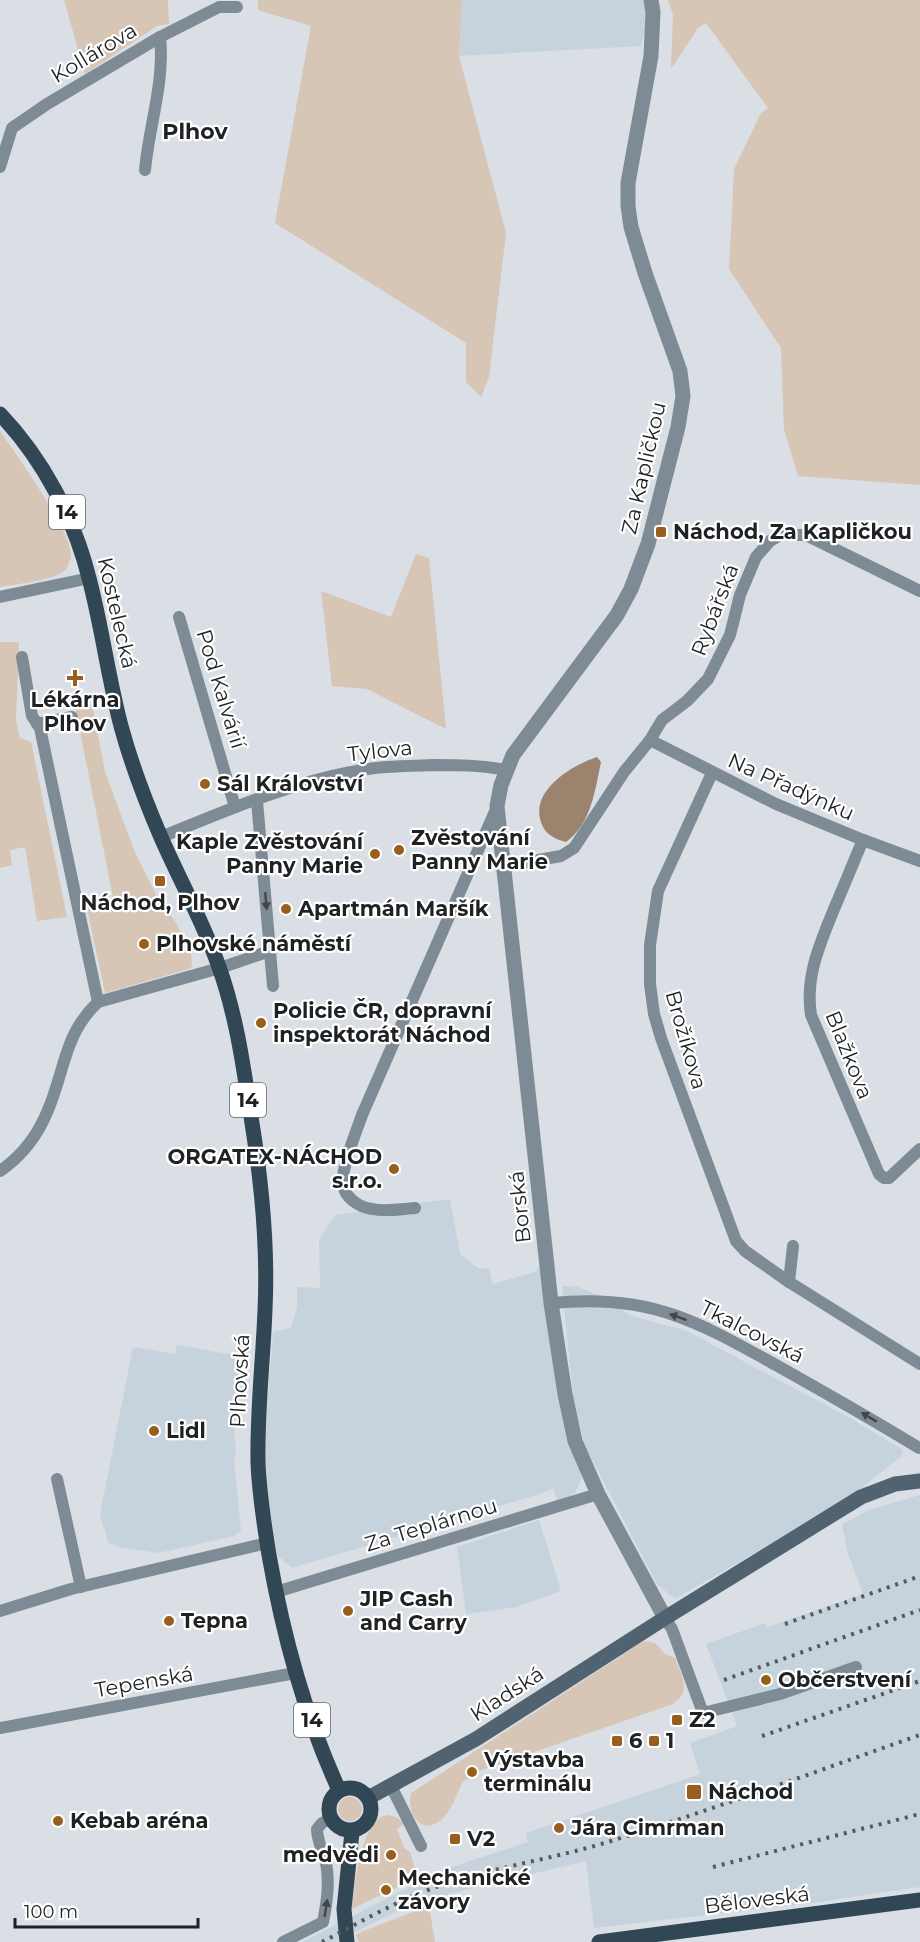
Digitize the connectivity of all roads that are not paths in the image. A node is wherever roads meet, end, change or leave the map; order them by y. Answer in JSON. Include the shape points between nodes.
{"nodes":[{"id":1,"x":651,"y":0,"type":"edge"},
{"id":2,"x":237,"y":7,"type":"dead end"},
{"id":3,"x":160,"y":37,"type":"junction"},
{"id":4,"x":0,"y":167,"type":"edge"},
{"id":5,"x":145,"y":170,"type":"dead end"},
{"id":6,"x":0,"y":414,"type":"edge"},
{"id":7,"x":90,"y":578,"type":"junction"},
{"id":8,"x":920,"y":591,"type":"edge"},
{"id":9,"x":0,"y":597,"type":"edge"},
{"id":10,"x":179,"y":617,"type":"dead end"},
{"id":11,"x":22,"y":657,"type":"dead end"},
{"id":12,"x":72,"y":717,"type":"dead end"},
{"id":13,"x":37,"y":724,"type":"junction"},
{"id":14,"x":650,"y":740,"type":"junction"},
{"id":15,"x":506,"y":770,"type":"junction"},
{"id":16,"x":712,"y":773,"type":"junction"},
{"id":17,"x":256,"y":801,"type":"junction"},
{"id":18,"x":497,"y":806,"type":"junction"},
{"id":19,"x":235,"y":807,"type":"junction"},
{"id":20,"x":161,"y":837,"type":"junction"},
{"id":21,"x":862,"y":840,"type":"junction"},
{"id":22,"x":920,"y":861,"type":"edge"},
{"id":23,"x":505,"y":866,"type":"junction"},
{"id":24,"x":270,"y":951,"type":"junction"},
{"id":25,"x":220,"y":968,"type":"junction"},
{"id":26,"x":273,"y":986,"type":"dead end"},
{"id":27,"x":98,"y":1002,"type":"junction"},
{"id":28,"x":920,"y":1149,"type":"edge"},
{"id":29,"x":0,"y":1171,"type":"edge"},
{"id":30,"x":415,"y":1208,"type":"dead end"},
{"id":31,"x":793,"y":1246,"type":"dead end"},
{"id":32,"x":789,"y":1282,"type":"junction"},
{"id":33,"x":551,"y":1303,"type":"junction"},
{"id":34,"x":920,"y":1364,"type":"edge"},
{"id":35,"x":920,"y":1450,"type":"edge"},
{"id":36,"x":57,"y":1479,"type":"dead end"},
{"id":37,"x":920,"y":1481,"type":"edge"},
{"id":38,"x":598,"y":1494,"type":"junction"},
{"id":39,"x":267,"y":1543,"type":"junction"},
{"id":40,"x":81,"y":1587,"type":"junction"},
{"id":41,"x":276,"y":1592,"type":"junction"},
{"id":42,"x":0,"y":1611,"type":"edge"},
{"id":43,"x":668,"y":1623,"type":"junction"},
{"id":44,"x":856,"y":1667,"type":"dead end"},
{"id":45,"x":296,"y":1673,"type":"junction"},
{"id":46,"x":0,"y":1728,"type":"edge"},
{"id":47,"x":391,"y":1786,"type":"junction"},
{"id":48,"x":339,"y":1790,"type":"junction"},
{"id":49,"x":368,"y":1798,"type":"junction"},
{"id":50,"x":332,"y":1818,"type":"junction"},
{"id":51,"x":352,"y":1832,"type":"junction"},
{"id":52,"x":421,"y":1846,"type":"dead end"},
{"id":53,"x":920,"y":1900,"type":"edge"},
{"id":54,"x":617,"y":1941,"type":"edge"},
{"id":55,"x":283,"y":1942,"type":"edge"},
{"id":56,"x":347,"y":1942,"type":"edge"},
{"id":57,"x":599,"y":1942,"type":"edge"}],
"edges":[{"from":1,"to":15,"type":"street","name":"Za Kapličkou","via":[[651,56],[628,183],[628,206],[645,273],[680,371],[678,427],[648,544],[631,589],[617,615],[513,755]]},
{"from":2,"to":3,"type":"street","name":"Kollárova","via":[[219,7]]},
{"from":3,"to":4,"type":"street","name":"Kollárova","via":[[12,128]]},
{"from":3,"to":5,"type":"street","via":[[162,52]]},
{"from":6,"to":7,"type":"main road","name":"Kostelecká","number":"14","via":[[31,452],[64,508]]},
{"from":7,"to":9,"type":"street"},
{"from":7,"to":20,"type":"main road","name":"Kostelecká","number":"14","via":[[121,726]]},
{"from":8,"to":14,"type":"street","name":"Rybářská","via":[[806,535],[780,535],[756,557],[740,595],[730,635],[708,679],[663,720]]},
{"from":10,"to":19,"type":"street","name":"Pod Kalvárií"},
{"from":11,"to":13,"type":"street","via":[[32,716]]},
{"from":12,"to":13,"type":"street"},
{"from":13,"to":27,"type":"street"},
{"from":14,"to":16,"type":"street","name":"Na Přadýnku"},
{"from":14,"to":23,"type":"street","name":"Rybářská","via":[[574,848],[561,856]]},
{"from":15,"to":17,"type":"street","name":"Tylova","via":[[466,765],[381,767],[307,783]]},
{"from":15,"to":18,"type":"street","name":"Borská"},
{"from":16,"to":21,"type":"street","name":"Na Přadýnku"},
{"from":16,"to":32,"type":"street","name":"Brožíkova","via":[[658,891],[650,945],[654,1014],[736,1241]]},
{"from":17,"to":19,"type":"street","name":"Tylova"},
{"from":17,"to":24,"type":"street","one_way":true},
{"from":18,"to":23,"type":"street","name":"Borská"},
{"from":18,"to":30,"type":"street","via":[[363,1115],[346,1167],[343,1183],[355,1203],[375,1210]]},
{"from":19,"to":20,"type":"street","name":"Tylova"},
{"from":20,"to":25,"type":"main road","number":"14"},
{"from":21,"to":22,"type":"street","name":"Na Přadýnku"},
{"from":21,"to":28,"type":"street","name":"Blažkova","via":[[816,951],[808,1000],[815,1029],[879,1174],[889,1178]]},
{"from":23,"to":33,"type":"street","name":"Borská"},
{"from":24,"to":25,"type":"street"},
{"from":24,"to":26,"type":"street"},
{"from":25,"to":27,"type":"street"},
{"from":25,"to":39,"type":"main road","name":"Plhovská","number":"14","via":[[235,1028],[262,1187],[265,1308],[258,1463]]},
{"from":27,"to":29,"type":"street","via":[[84,1015],[73,1035],[48,1110],[32,1140]]},
{"from":31,"to":32,"type":"street"},
{"from":32,"to":34,"type":"street","name":"Brožíkova"},
{"from":35,"to":33,"type":"street","name":"Tkalcovská","one_way":true,"via":[[864,1414],[680,1317],[627,1304],[582,1300]]},
{"from":33,"to":38,"type":"street","name":"Borská","via":[[575,1441]]},
{"from":36,"to":40,"type":"street"},
{"from":37,"to":43,"type":"main road","name":"Kladská","via":[[895,1484],[861,1497]]},
{"from":38,"to":41,"type":"street","name":"Za Teplárnou"},
{"from":38,"to":43,"type":"street","name":"Borská"},
{"from":39,"to":40,"type":"street"},
{"from":39,"to":41,"type":"main road","name":"Plhovská","number":"14"},
{"from":40,"to":42,"type":"street"},
{"from":41,"to":45,"type":"main road","name":"Plhovská","number":"14"},
{"from":43,"to":44,"type":"street","via":[[700,1707],[780,1694]]},
{"from":43,"to":47,"type":"main road","name":"Kladská"},
{"from":45,"to":46,"type":"street","name":"Tepenská"},
{"from":45,"to":48,"type":"main road","name":"Plhovská","number":"14"},
{"from":47,"to":49,"type":"main road","name":"Kladská"},
{"from":47,"to":52,"type":"street"},
{"from":48,"to":49,"type":"main road","via":[[353,1787]]},
{"from":48,"to":50,"type":"main road","via":[[330,1804]]},
{"from":49,"to":51,"type":"main road","via":[[369,1820]]},
{"from":50,"to":51,"type":"main road","via":[[339,1828]]},
{"from":55,"to":50,"type":"street","one_way":true,"via":[[324,1922],[328,1880],[317,1827]]},
{"from":51,"to":56,"type":"main road","via":[[344,1909]]},
{"from":53,"to":54,"type":"main road","name":"Běloveská"},
{"from":54,"to":57,"type":"main road","name":"Běloveská"}]}
